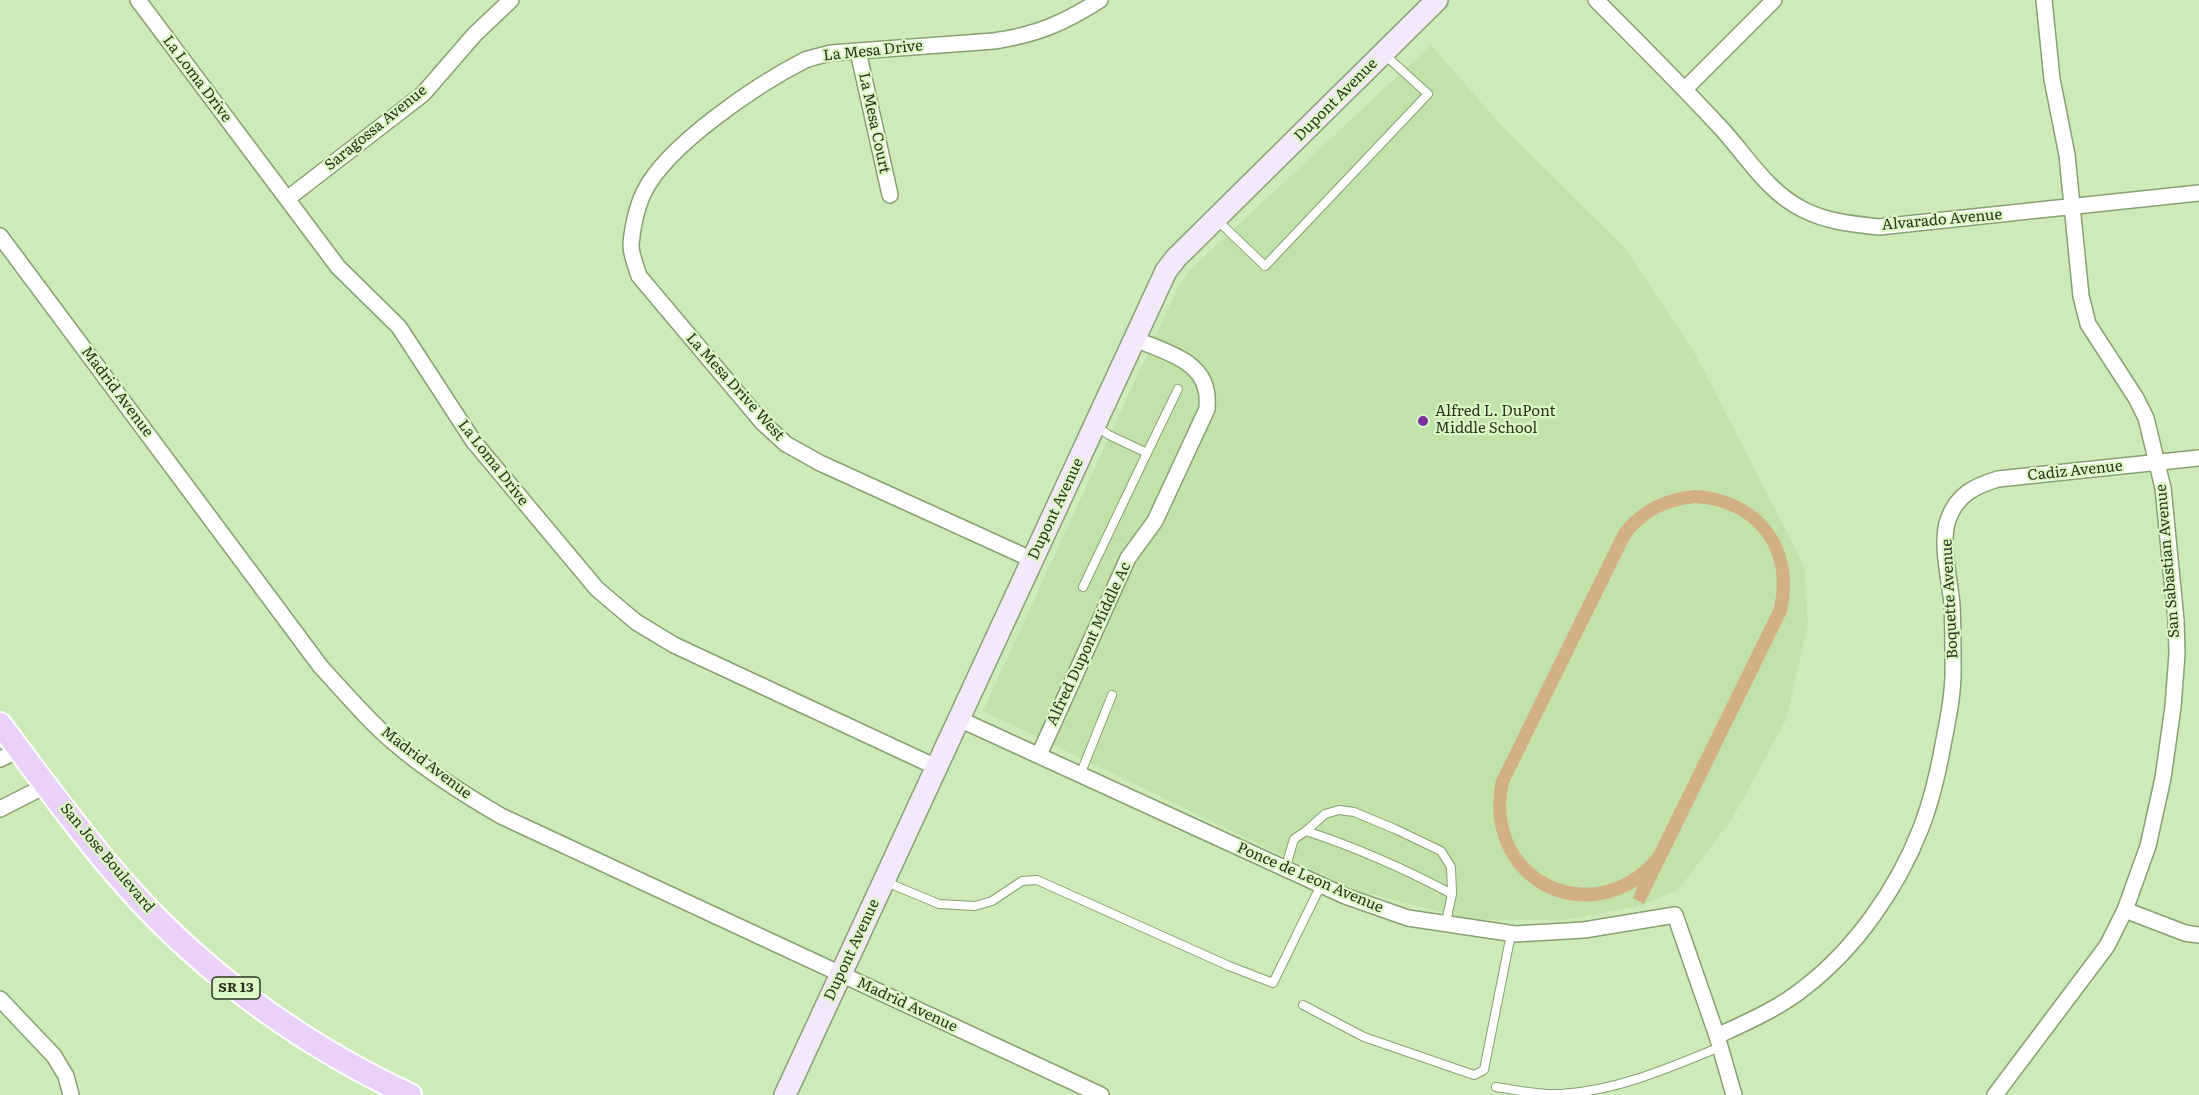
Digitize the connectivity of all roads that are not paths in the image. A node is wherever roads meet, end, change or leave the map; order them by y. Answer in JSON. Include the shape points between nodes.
{"nodes":[{"id":1,"x":138,"y":0,"type":"edge"},
{"id":2,"x":511,"y":0,"type":"edge"},
{"id":3,"x":1100,"y":0,"type":"edge"},
{"id":4,"x":1596,"y":0,"type":"edge"},
{"id":5,"x":1774,"y":0,"type":"edge"},
{"id":6,"x":2044,"y":0,"type":"edge"},
{"id":7,"x":1430,"y":2,"type":"edge"},
{"id":8,"x":858,"y":51,"type":"junction"},
{"id":9,"x":1383,"y":53,"type":"junction"},
{"id":10,"x":1684,"y":89,"type":"junction"},
{"id":11,"x":2199,"y":194,"type":"edge"},
{"id":12,"x":890,"y":195,"type":"dead end"},
{"id":13,"x":286,"y":199,"type":"junction"},
{"id":14,"x":2073,"y":208,"type":"junction"},
{"id":15,"x":635,"y":219,"type":"joint"},
{"id":16,"x":1216,"y":219,"type":"junction"},
{"id":17,"x":0,"y":236,"type":"edge"},
{"id":18,"x":1135,"y":339,"type":"junction"},
{"id":19,"x":1178,"y":389,"type":"dead end"},
{"id":20,"x":1095,"y":425,"type":"junction"},
{"id":21,"x":1147,"y":453,"type":"junction"},
{"id":22,"x":2199,"y":458,"type":"edge"},
{"id":23,"x":2158,"y":463,"type":"junction"},
{"id":24,"x":1958,"y":501,"type":"joint"},
{"id":25,"x":1033,"y":560,"type":"junction"},
{"id":26,"x":1083,"y":587,"type":"dead end"},
{"id":27,"x":1112,"y":695,"type":"dead end"},
{"id":28,"x":959,"y":719,"type":"junction"},
{"id":29,"x":0,"y":724,"type":"edge"},
{"id":30,"x":10,"y":754,"type":"edge"},
{"id":31,"x":1039,"y":755,"type":"junction"},
{"id":32,"x":936,"y":768,"type":"junction"},
{"id":33,"x":1080,"y":775,"type":"junction"},
{"id":34,"x":47,"y":785,"type":"junction"},
{"id":35,"x":0,"y":809,"type":"edge"},
{"id":36,"x":1305,"y":831,"type":"junction"},
{"id":37,"x":1285,"y":869,"type":"junction"},
{"id":38,"x":884,"y":881,"type":"junction"},
{"id":39,"x":1321,"y":885,"type":"junction"},
{"id":40,"x":1452,"y":894,"type":"junction"},
{"id":41,"x":2125,"y":910,"type":"junction"},
{"id":42,"x":1446,"y":922,"type":"junction"},
{"id":43,"x":1511,"y":934,"type":"junction"},
{"id":44,"x":2199,"y":935,"type":"edge"},
{"id":45,"x":841,"y":975,"type":"junction"},
{"id":46,"x":0,"y":999,"type":"edge"},
{"id":47,"x":1303,"y":1005,"type":"dead end"},
{"id":48,"x":1719,"y":1042,"type":"junction"},
{"id":49,"x":1496,"y":1087,"type":"dead end"},
{"id":50,"x":398,"y":1092,"type":"edge"},
{"id":51,"x":71,"y":1095,"type":"edge"},
{"id":52,"x":785,"y":1095,"type":"edge"},
{"id":53,"x":1101,"y":1095,"type":"edge"},
{"id":54,"x":1734,"y":1095,"type":"edge"},
{"id":55,"x":1995,"y":1095,"type":"edge"}],
"edges":[{"from":1,"to":13,"type":"street","name":"La Loma Drive"},
{"from":2,"to":13,"type":"street","name":"Saragossa Avenue","via":[[475,34],[423,94]]},
{"from":3,"to":8,"type":"street","name":"La Mesa Drive","via":[[1052,27],[1017,38]]},
{"from":4,"to":10,"type":"street","name":"Alvarado Avenue"},
{"from":5,"to":10,"type":"street"},
{"from":6,"to":14,"type":"street","name":"San Sabastian Avenue"},
{"from":7,"to":9,"type":"street","name":"Dupont Avenue"},
{"from":8,"to":12,"type":"street","name":"La Mesa Court"},
{"from":8,"to":15,"type":"street","name":"La Mesa Drive","via":[[831,52],[807,59],[738,100],[674,152],[656,172]]},
{"from":9,"to":16,"type":"street","name":"Dupont Avenue"},
{"from":9,"to":16,"type":"lane","via":[[1428,94],[1265,266]]},
{"from":10,"to":14,"type":"street","name":"Alvarado Avenue","via":[[1782,196],[1836,223],[1879,227]]},
{"from":11,"to":14,"type":"street","name":"Alvarado Avenue"},
{"from":13,"to":32,"type":"street","name":"La Loma Drive","via":[[338,267],[399,327],[474,442],[597,589],[636,622],[674,645]]},
{"from":14,"to":23,"type":"street","name":"San Sabastian Avenue","via":[[2081,296],[2088,324],[2136,398],[2146,418]]},
{"from":15,"to":25,"type":"street","name":"La Mesa Drive West","via":[[631,246],[639,276],[762,422],[786,444]]},
{"from":16,"to":18,"type":"street","name":"Dupont Avenue","via":[[1166,271]]},
{"from":17,"to":45,"type":"street","name":"Madrid Avenue","via":[[321,667],[398,746],[451,786],[501,816]]},
{"from":18,"to":20,"type":"street","name":"Dupont Avenue"},
{"from":18,"to":31,"type":"street","name":"Alfred Dupont Middle Ac","via":[[1183,360],[1198,372],[1206,389],[1207,409],[1155,521],[1128,558]]},
{"from":19,"to":21,"type":"lane"},
{"from":20,"to":21,"type":"lane"},
{"from":20,"to":25,"type":"street","name":"Dupont Avenue"},
{"from":21,"to":26,"type":"lane"},
{"from":22,"to":23,"type":"street","name":"Cadiz Avenue"},
{"from":23,"to":24,"type":"street","name":"Cadiz Avenue","via":[[1998,479],[1974,486]]},
{"from":23,"to":41,"type":"street","name":"San Sabastian Avenue","via":[[2177,654],[2163,778],[2148,846]]},
{"from":24,"to":48,"type":"street","name":"Boquette Avenue","via":[[1948,520],[1945,552],[1952,605],[1953,668],[1948,723],[1921,829],[1870,921],[1840,955],[1804,988]]},
{"from":25,"to":28,"type":"street","name":"Dupont Avenue"},
{"from":27,"to":33,"type":"lane"},
{"from":28,"to":31,"type":"street","name":"Ponce de Leon Avenue"},
{"from":28,"to":32,"type":"street","name":"Dupont Avenue"},
{"from":29,"to":30,"type":"main road","name":"San Jose Boulevard","number":"SR 13"},
{"from":30,"to":34,"type":"main road","name":"San Jose Boulevard","number":"SR 13"},
{"from":31,"to":33,"type":"street","name":"Ponce de Leon Avenue"},
{"from":32,"to":38,"type":"street","name":"Dupont Avenue"},
{"from":33,"to":37,"type":"street","name":"Ponce de Leon Avenue"},
{"from":34,"to":35,"type":"street"},
{"from":34,"to":50,"type":"main road","name":"San Jose Boulevard","number":"SR 13","via":[[111,869],[223,979],[312,1043]]},
{"from":36,"to":37,"type":"lane","via":[[1294,839]]},
{"from":36,"to":40,"type":"lane"},
{"from":36,"to":40,"type":"lane","via":[[1325,814],[1339,810],[1395,829],[1441,851],[1451,867]]},
{"from":37,"to":39,"type":"street","name":"Ponce de Leon Avenue"},
{"from":38,"to":39,"type":"lane","via":[[939,904],[975,906],[993,902],[1022,881],[1036,880],[1273,983]]},
{"from":38,"to":45,"type":"street","name":"Dupont Avenue"},
{"from":39,"to":42,"type":"street","name":"Ponce de Leon Avenue","via":[[1408,918]]},
{"from":40,"to":42,"type":"lane"},
{"from":41,"to":44,"type":"street"},
{"from":41,"to":55,"type":"street","name":"San Sabastian Avenue","via":[[2107,946]]},
{"from":42,"to":43,"type":"street","name":"Ponce de Leon Avenue"},
{"from":43,"to":47,"type":"lane","via":[[1484,1070],[1474,1075],[1364,1037]]},
{"from":43,"to":48,"type":"street","name":"Ponce de Leon Avenue","via":[[1584,930],[1675,915]]},
{"from":45,"to":52,"type":"street","name":"Dupont Avenue"},
{"from":45,"to":53,"type":"street","name":"Madrid Avenue"},
{"from":46,"to":51,"type":"street","via":[[54,1056],[66,1076]]},
{"from":48,"to":49,"type":"lane","via":[[1623,1083],[1588,1091],[1547,1094]]},
{"from":48,"to":54,"type":"street","name":"Ponce de Leon Avenue"}]}
